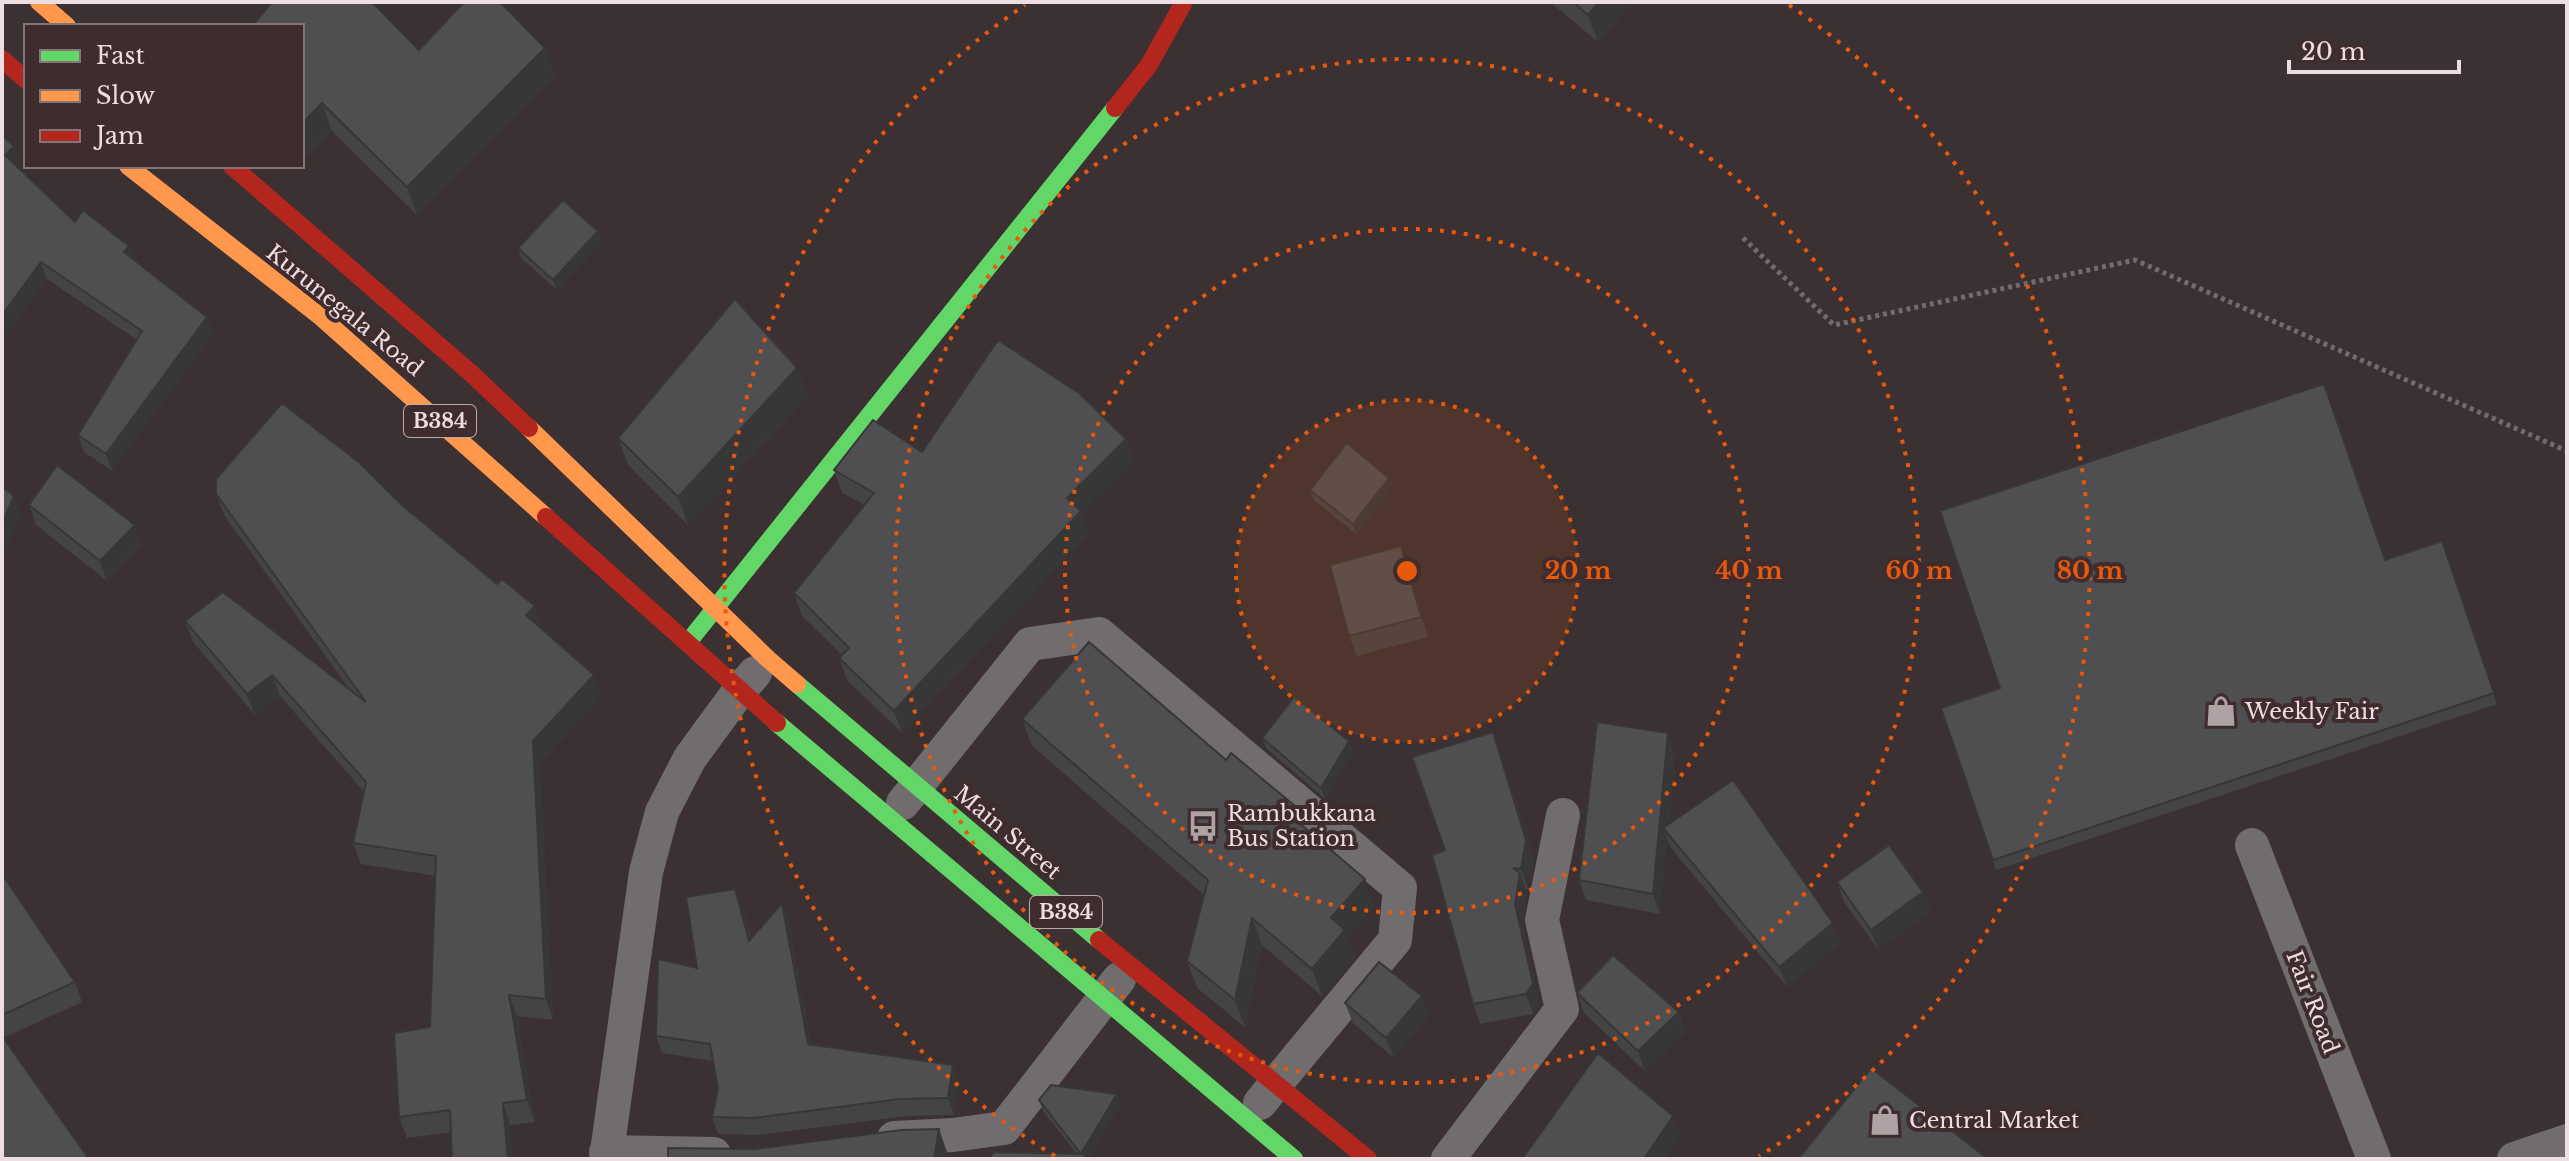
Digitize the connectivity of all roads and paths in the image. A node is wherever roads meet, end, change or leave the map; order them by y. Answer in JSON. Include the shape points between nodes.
{"nodes":[{"id":1,"x":39,"y":2,"type":"edge"},
{"id":2,"x":1184,"y":2,"type":"edge"},
{"id":3,"x":65,"y":24,"type":"edge"},
{"id":4,"x":2,"y":59,"type":"edge"},
{"id":5,"x":24,"y":78,"type":"edge"},
{"id":6,"x":131,"y":168,"type":"edge"},
{"id":7,"x":234,"y":168,"type":"edge"},
{"id":8,"x":1743,"y":238,"type":"dead end"},
{"id":9,"x":2567,"y":451,"type":"edge"},
{"id":10,"x":715,"y":610,"type":"junction"},
{"id":11,"x":686,"y":644,"type":"junction"},
{"id":12,"x":768,"y":659,"type":"junction"},
{"id":13,"x":739,"y":691,"type":"junction"},
{"id":14,"x":917,"y":787,"type":"junction"},
{"id":15,"x":1563,"y":815,"type":"dead end"},
{"id":16,"x":889,"y":818,"type":"junction"},
{"id":17,"x":2252,"y":845,"type":"dead end"},
{"id":18,"x":1130,"y":966,"type":"junction"},
{"id":19,"x":1105,"y":997,"type":"junction"},
{"id":20,"x":1275,"y":1086,"type":"junction"},
{"id":21,"x":1247,"y":1117,"type":"junction"},
{"id":22,"x":2567,"y":1141,"type":"edge"},
{"id":23,"x":865,"y":1142,"type":"edge"},
{"id":24,"x":745,"y":1155,"type":"edge"},
{"id":25,"x":606,"y":1156,"type":"edge"},
{"id":26,"x":1294,"y":1159,"type":"edge"},
{"id":27,"x":1368,"y":1159,"type":"edge"},
{"id":28,"x":1448,"y":1159,"type":"edge"},
{"id":29,"x":2374,"y":1159,"type":"edge"},
{"id":30,"x":2514,"y":1159,"type":"edge"}],
"edges":[{"from":1,"to":3,"type":"main road"},
{"from":2,"to":10,"type":"main road","via":[[1149,65]]},
{"from":4,"to":5,"type":"main road"},
{"from":6,"to":11,"type":"main road","name":"Kurunegala Road","number":"B384","via":[[321,317]]},
{"from":7,"to":10,"type":"main road","name":"Kurunegala Road","number":"B384","via":[[473,375]]},
{"from":8,"to":9,"type":"path","via":[[1834,325],[2135,260]]},
{"from":10,"to":11,"type":"main road"},
{"from":10,"to":12,"type":"main road","name":"Kurunegala Road","number":"B384"},
{"from":11,"to":13,"type":"main road","name":"Kurunegala Road","number":"B384"},
{"from":12,"to":13,"type":"lane"},
{"from":12,"to":14,"type":"main road","name":"Main Street","number":"B384"},
{"from":13,"to":16,"type":"main road","number":"B384"},
{"from":13,"to":25,"type":"lane","via":[[690,758],[662,812],[646,872]]},
{"from":14,"to":16,"type":"lane"},
{"from":14,"to":18,"type":"main road","name":"Main Street","number":"B384"},
{"from":14,"to":20,"type":"lane","via":[[1030,644],[1099,634],[1400,888],[1395,940]]},
{"from":15,"to":28,"type":"lane","via":[[1542,920],[1562,1009]]},
{"from":16,"to":19,"type":"main road","number":"B384"},
{"from":17,"to":29,"type":"lane","name":"Fair Road"},
{"from":18,"to":19,"type":"lane"},
{"from":18,"to":20,"type":"main road","name":"Main Street","number":"B384"},
{"from":19,"to":21,"type":"main road","number":"B384"},
{"from":19,"to":23,"type":"lane","via":[[1004,1128]]},
{"from":20,"to":21,"type":"lane"},
{"from":20,"to":27,"type":"main road","name":"Main Street","number":"B384"},
{"from":21,"to":26,"type":"main road","number":"B384"},
{"from":22,"to":30,"type":"lane"},
{"from":24,"to":25,"type":"lane"}]}
